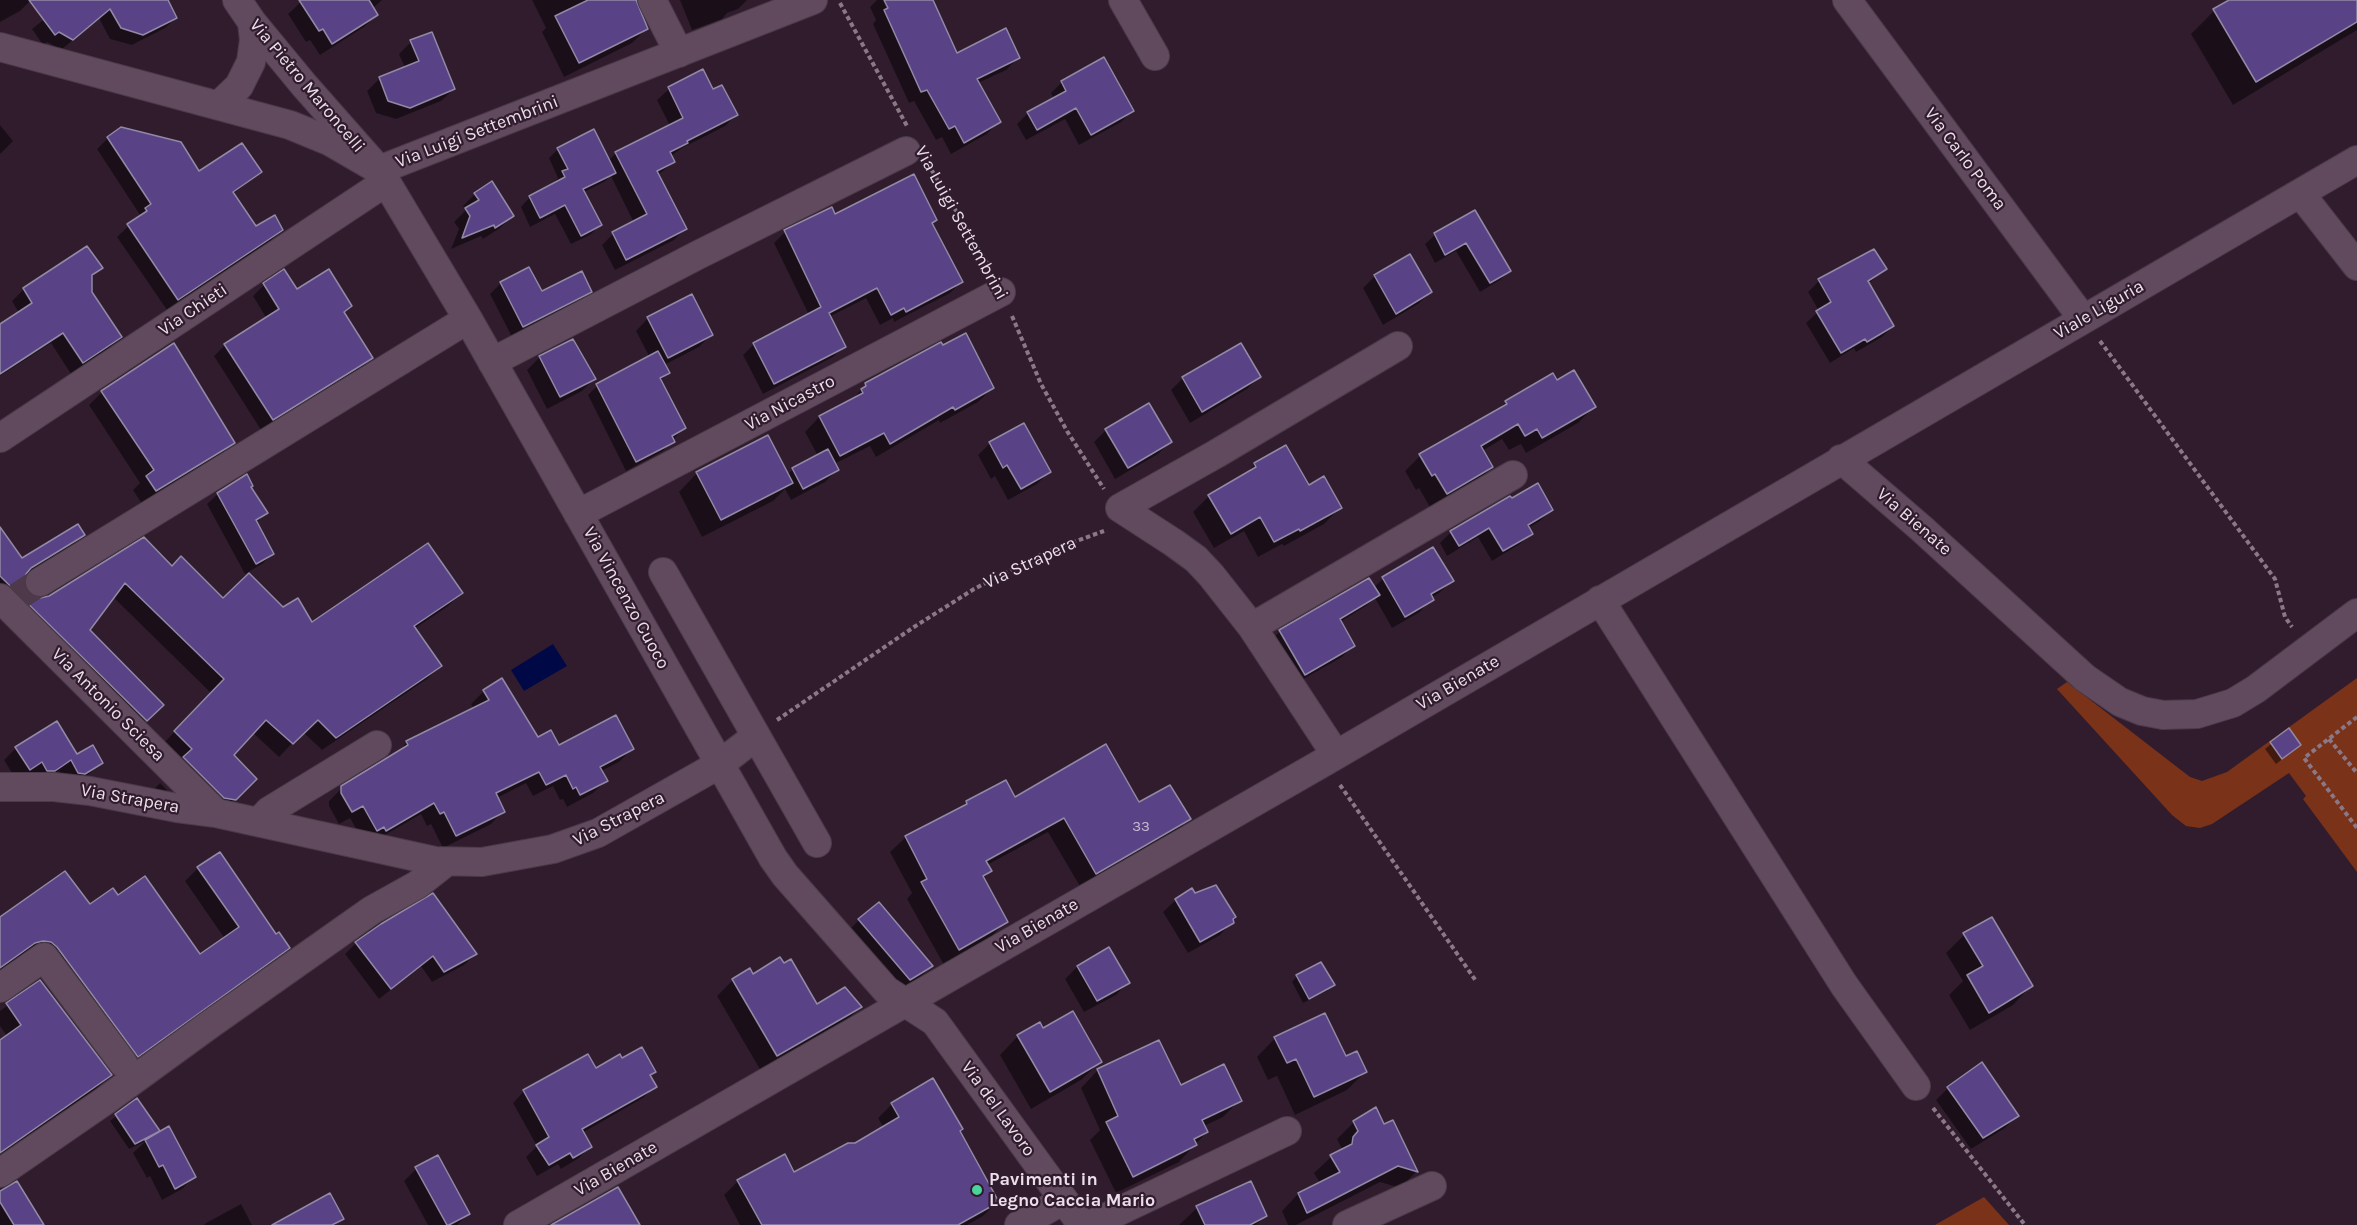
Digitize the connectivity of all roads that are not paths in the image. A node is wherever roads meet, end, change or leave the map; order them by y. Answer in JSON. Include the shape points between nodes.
{"nodes":[{"id":1,"x":652,"y":0,"type":"edge"},
{"id":2,"x":813,"y":0,"type":"edge"},
{"id":3,"x":1123,"y":0,"type":"edge"},
{"id":4,"x":1847,"y":0,"type":"edge"},
{"id":5,"x":244,"y":11,"type":"edge"},
{"id":6,"x":0,"y":47,"type":"edge"},
{"id":7,"x":679,"y":53,"type":"junction"},
{"id":8,"x":1155,"y":56,"type":"dead end"},
{"id":9,"x":219,"y":105,"type":"junction"},
{"id":10,"x":913,"y":147,"type":"road end"},
{"id":11,"x":2357,"y":160,"type":"edge"},
{"id":12,"x":382,"y":176,"type":"junction"},
{"id":13,"x":2300,"y":193,"type":"junction"},
{"id":14,"x":2357,"y":266,"type":"edge"},
{"id":15,"x":1001,"y":292,"type":"road end"},
{"id":16,"x":468,"y":319,"type":"junction"},
{"id":17,"x":2083,"y":319,"type":"junction"},
{"id":18,"x":1398,"y":346,"type":"dead end"},
{"id":19,"x":492,"y":362,"type":"junction"},
{"id":20,"x":0,"y":438,"type":"edge"},
{"id":21,"x":1841,"y":459,"type":"junction"},
{"id":22,"x":1513,"y":475,"type":"dead end"},
{"id":23,"x":579,"y":514,"type":"junction"},
{"id":24,"x":663,"y":572,"type":"dead end"},
{"id":25,"x":16,"y":595,"type":"edge"},
{"id":26,"x":1600,"y":600,"type":"junction"},
{"id":27,"x":2357,"y":613,"type":"edge"},
{"id":28,"x":1252,"y":627,"type":"junction"},
{"id":29,"x":755,"y":737,"type":"junction"},
{"id":30,"x":377,"y":745,"type":"dead end"},
{"id":31,"x":1330,"y":758,"type":"junction"},
{"id":32,"x":720,"y":764,"type":"junction"},
{"id":33,"x":0,"y":787,"type":"edge"},
{"id":34,"x":216,"y":813,"type":"junction"},
{"id":35,"x":259,"y":822,"type":"junction"},
{"id":36,"x":817,"y":843,"type":"dead end"},
{"id":37,"x":445,"y":863,"type":"junction"},
{"id":38,"x":0,"y":988,"type":"edge"},
{"id":39,"x":904,"y":1002,"type":"junction"},
{"id":40,"x":123,"y":1064,"type":"dead end"},
{"id":41,"x":1916,"y":1086,"type":"road end"},
{"id":42,"x":1287,"y":1131,"type":"dead end"},
{"id":43,"x":0,"y":1173,"type":"edge"},
{"id":44,"x":1432,"y":1186,"type":"dead end"},
{"id":45,"x":1064,"y":1200,"type":"junction"},
{"id":46,"x":518,"y":1225,"type":"edge"},
{"id":47,"x":1019,"y":1225,"type":"edge"},
{"id":48,"x":1082,"y":1225,"type":"edge"},
{"id":49,"x":1090,"y":1225,"type":"edge"},
{"id":50,"x":1347,"y":1225,"type":"edge"}],
"edges":[{"from":1,"to":7,"type":"street"},
{"from":2,"to":7,"type":"street","name":"Via Luigi Settembrini"},
{"from":3,"to":8,"type":"street"},
{"from":4,"to":17,"type":"street","name":"Via Carlo Poma"},
{"from":5,"to":9,"type":"street","via":[[254,40],[251,62],[238,86]]},
{"from":5,"to":12,"type":"street","name":"Via Pietro Maroncelli"},
{"from":6,"to":9,"type":"street","name":"Via Luigi Settembrini"},
{"from":7,"to":12,"type":"street","name":"Via Luigi Settembrini"},
{"from":9,"to":12,"type":"street","name":"Via Luigi Settembrini","via":[[313,134]]},
{"from":10,"to":19,"type":"street"},
{"from":11,"to":13,"type":"street","name":"Viale Liguria"},
{"from":12,"to":16,"type":"street","name":"Via Vincenzo Cuoco"},
{"from":12,"to":20,"type":"street","name":"Via Chieti"},
{"from":13,"to":14,"type":"street"},
{"from":13,"to":17,"type":"street","name":"Viale Liguria"},
{"from":15,"to":23,"type":"street","name":"Via Nicastro"},
{"from":16,"to":19,"type":"street","name":"Via Vincenzo Cuoco"},
{"from":16,"to":25,"type":"street"},
{"from":17,"to":21,"type":"street","name":"Viale Liguria"},
{"from":18,"to":28,"type":"street","via":[[1126,512],[1196,560]]},
{"from":19,"to":23,"type":"street","name":"Via Vincenzo Cuoco"},
{"from":21,"to":26,"type":"street","name":"Via Bienate"},
{"from":21,"to":27,"type":"street","name":"Via Bienate","via":[[2085,678],[2131,707],[2163,715],[2210,712],[2244,697]]},
{"from":22,"to":28,"type":"street"},
{"from":23,"to":32,"type":"street","name":"Via Vincenzo Cuoco"},
{"from":24,"to":29,"type":"street"},
{"from":25,"to":34,"type":"street","name":"Via Antonio Sciesa"},
{"from":26,"to":31,"type":"street","name":"Via Bienate"},
{"from":26,"to":41,"type":"street","via":[[1844,986]]},
{"from":28,"to":31,"type":"street"},
{"from":29,"to":32,"type":"street","name":"Via Strapera"},
{"from":29,"to":36,"type":"street"},
{"from":30,"to":35,"type":"street","via":[[269,811]]},
{"from":31,"to":39,"type":"street","name":"Via Bienate"},
{"from":32,"to":37,"type":"street","name":"Via Strapera","via":[[569,845],[498,860]]},
{"from":32,"to":39,"type":"street","name":"Via Vincenzo Cuoco","via":[[785,875],[886,990]]},
{"from":33,"to":34,"type":"street","name":"Via Strapera","via":[[90,790]]},
{"from":34,"to":35,"type":"street","name":"Via Strapera"},
{"from":35,"to":37,"type":"street","name":"Via Strapera"},
{"from":37,"to":43,"type":"street","via":[[424,881],[372,910]]},
{"from":38,"to":40,"type":"street","via":[[44,957]]},
{"from":39,"to":45,"type":"street","name":"Via del Lavoro","via":[[934,1022]]},
{"from":39,"to":46,"type":"street","name":"Via Bienate"},
{"from":42,"to":49,"type":"street"},
{"from":44,"to":50,"type":"street"},
{"from":45,"to":47,"type":"street"},
{"from":45,"to":48,"type":"street","name":"Via del Lavoro"}]}
